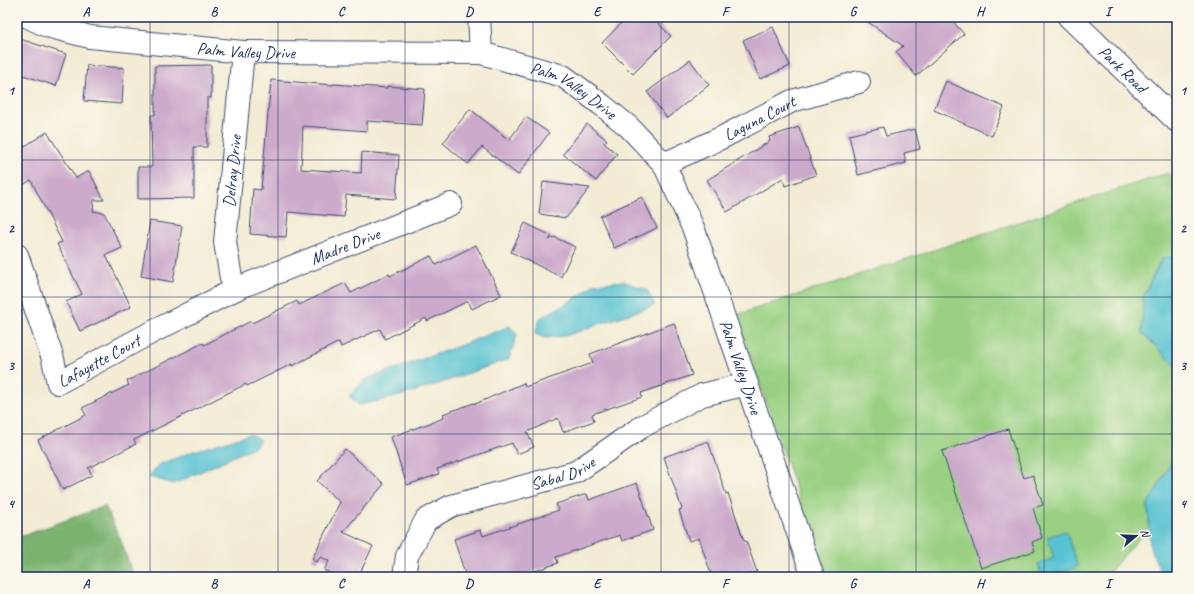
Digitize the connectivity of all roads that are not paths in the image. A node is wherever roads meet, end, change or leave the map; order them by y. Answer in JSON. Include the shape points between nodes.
{"nodes":[{"id":1,"x":28,"y":17,"type":"edge"},
{"id":2,"x":479,"y":17,"type":"edge"},
{"id":3,"x":1069,"y":17,"type":"edge"},
{"id":4,"x":243,"y":52,"type":"junction"},
{"id":5,"x":481,"y":53,"type":"junction"},
{"id":6,"x":859,"y":82,"type":"dead end"},
{"id":7,"x":1177,"y":121,"type":"edge"},
{"id":8,"x":664,"y":164,"type":"junction"},
{"id":9,"x":451,"y":204,"type":"dead end"},
{"id":10,"x":17,"y":255,"type":"edge"},
{"id":11,"x":238,"y":288,"type":"junction"},
{"id":12,"x":747,"y":384,"type":"junction"},
{"id":13,"x":404,"y":577,"type":"edge"},
{"id":14,"x":813,"y":577,"type":"edge"}],
"edges":[{"from":1,"to":4,"type":"street","name":"Palm Valley Drive","via":[[47,26],[90,38]]},
{"from":2,"to":5,"type":"street"},
{"from":3,"to":7,"type":"street","name":"Park Road"},
{"from":4,"to":5,"type":"street","name":"Palm Valley Drive"},
{"from":4,"to":11,"type":"street","name":"Delray Drive","via":[[225,242],[231,278]]},
{"from":5,"to":8,"type":"street","name":"Palm Valley Drive","via":[[563,76],[629,127]]},
{"from":6,"to":8,"type":"street","name":"Laguna Court","via":[[792,101]]},
{"from":8,"to":12,"type":"street","name":"Palm Valley Drive","via":[[694,230]]},
{"from":9,"to":11,"type":"street","name":"Madre Drive"},
{"from":10,"to":11,"type":"street","name":"Lafayette Court","via":[[53,359],[58,383]]},
{"from":12,"to":13,"type":"street","name":"Sabal Drive","via":[[702,395],[649,422],[576,472],[451,506],[426,520],[407,556]]},
{"from":12,"to":14,"type":"street","name":"Palm Valley Drive"}]}
